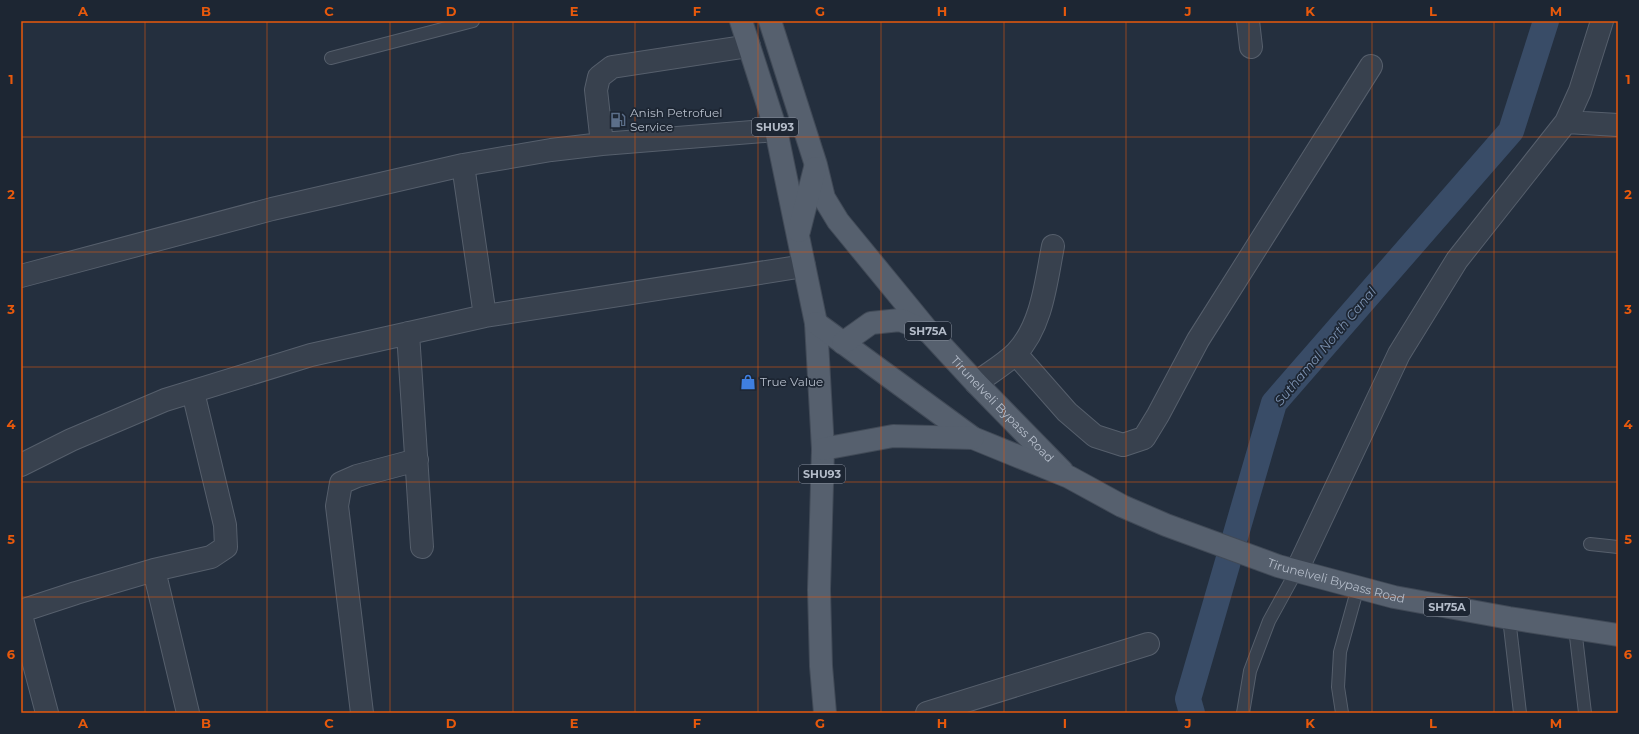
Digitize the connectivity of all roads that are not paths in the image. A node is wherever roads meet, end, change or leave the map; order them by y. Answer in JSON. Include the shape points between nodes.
{"nodes":[{"id":1,"x":473,"y":21,"type":"edge"},
{"id":2,"x":741,"y":21,"type":"edge"},
{"id":3,"x":770,"y":21,"type":"edge"},
{"id":4,"x":1248,"y":21,"type":"edge"},
{"id":5,"x":1602,"y":21,"type":"edge"},
{"id":6,"x":749,"y":46,"type":"junction"},
{"id":7,"x":1251,"y":47,"type":"dead end"},
{"id":8,"x":331,"y":58,"type":"dead end"},
{"id":9,"x":1370,"y":66,"type":"dead end"},
{"id":10,"x":1566,"y":122,"type":"junction"},
{"id":11,"x":1618,"y":125,"type":"edge"},
{"id":12,"x":776,"y":130,"type":"junction"},
{"id":13,"x":602,"y":144,"type":"junction"},
{"id":14,"x":463,"y":165,"type":"junction"},
{"id":15,"x":816,"y":165,"type":"junction"},
{"id":16,"x":798,"y":236,"type":"junction"},
{"id":17,"x":1053,"y":246,"type":"dead end"},
{"id":18,"x":804,"y":266,"type":"junction"},
{"id":19,"x":21,"y":276,"type":"edge"},
{"id":20,"x":485,"y":316,"type":"junction"},
{"id":21,"x":816,"y":323,"type":"junction"},
{"id":22,"x":929,"y":332,"type":"junction"},
{"id":23,"x":408,"y":333,"type":"junction"},
{"id":24,"x":843,"y":343,"type":"junction"},
{"id":25,"x":1016,"y":354,"type":"junction"},
{"id":26,"x":976,"y":383,"type":"junction"},
{"id":27,"x":193,"y":392,"type":"junction"},
{"id":28,"x":974,"y":438,"type":"junction"},
{"id":29,"x":823,"y":449,"type":"junction"},
{"id":30,"x":416,"y":460,"type":"junction"},
{"id":31,"x":21,"y":465,"type":"edge"},
{"id":32,"x":1069,"y":477,"type":"junction"},
{"id":33,"x":1590,"y":544,"type":"dead end"},
{"id":34,"x":422,"y":547,"type":"dead end"},
{"id":35,"x":1618,"y":548,"type":"edge"},
{"id":36,"x":1288,"y":568,"type":"junction"},
{"id":37,"x":154,"y":570,"type":"junction"},
{"id":38,"x":1358,"y":587,"type":"junction"},
{"id":39,"x":21,"y":611,"type":"edge"},
{"id":40,"x":21,"y":615,"type":"edge"},
{"id":41,"x":1509,"y":618,"type":"junction"},
{"id":42,"x":1575,"y":628,"type":"junction"},
{"id":43,"x":1618,"y":635,"type":"edge"},
{"id":44,"x":1148,"y":644,"type":"dead end"},
{"id":45,"x":47,"y":713,"type":"edge"},
{"id":46,"x":188,"y":713,"type":"edge"},
{"id":47,"x":362,"y":713,"type":"edge"},
{"id":48,"x":825,"y":713,"type":"edge"},
{"id":49,"x":927,"y":713,"type":"edge"},
{"id":50,"x":1243,"y":713,"type":"edge"},
{"id":51,"x":1342,"y":713,"type":"edge"},
{"id":52,"x":1520,"y":713,"type":"edge"},
{"id":53,"x":1585,"y":713,"type":"edge"}],
"edges":[{"from":1,"to":8,"type":"lane"},
{"from":2,"to":6,"type":"main road","number":"SHU93"},
{"from":3,"to":15,"type":"main road","name":"Tirunelveli Bypass Road"},
{"from":4,"to":7,"type":"street"},
{"from":5,"to":10,"type":"street","via":[[1580,91]]},
{"from":6,"to":12,"type":"main road","number":"SHU93"},
{"from":6,"to":13,"type":"street","via":[[612,67],[599,77],[596,90]]},
{"from":9,"to":25,"type":"street","via":[[1198,340],[1144,438],[1123,445],[1095,436],[1067,412]]},
{"from":10,"to":11,"type":"street"},
{"from":10,"to":36,"type":"street","via":[[1457,260],[1399,354]]},
{"from":12,"to":13,"type":"street"},
{"from":12,"to":16,"type":"main road","number":"SHU93"},
{"from":13,"to":14,"type":"street"},
{"from":14,"to":19,"type":"street","via":[[272,209]]},
{"from":14,"to":20,"type":"street"},
{"from":15,"to":16,"type":"main road"},
{"from":15,"to":22,"type":"main road","name":"Tirunelveli Bypass Road","number":"SH75A","via":[[824,198],[838,221]]},
{"from":16,"to":18,"type":"main road","number":"SHU93"},
{"from":17,"to":25,"type":"street","via":[[1041,305],[1030,333]]},
{"from":18,"to":20,"type":"street"},
{"from":18,"to":21,"type":"main road","number":"SHU93"},
{"from":20,"to":23,"type":"street"},
{"from":21,"to":24,"type":"main road","name":"Tirunelveli Bypass Road","number":"SH75A"},
{"from":21,"to":29,"type":"main road","number":"SHU93"},
{"from":22,"to":24,"type":"main road","via":[[900,320],[871,323]]},
{"from":22,"to":26,"type":"main road","name":"Tirunelveli Bypass Road","number":"SH75A"},
{"from":23,"to":27,"type":"street","via":[[311,355]]},
{"from":23,"to":30,"type":"street"},
{"from":24,"to":28,"type":"main road","name":"Tirunelveli Bypass Road","number":"SH75A"},
{"from":25,"to":26,"type":"street"},
{"from":26,"to":32,"type":"main road","name":"Tirunelveli Bypass Road","number":"SH75A"},
{"from":27,"to":31,"type":"street","via":[[165,400],[71,440]]},
{"from":27,"to":37,"type":"street","via":[[225,525],[226,547],[211,557]]},
{"from":28,"to":29,"type":"main road","via":[[893,436]]},
{"from":28,"to":32,"type":"main road","name":"Tirunelveli Bypass Road","number":"SH75A"},
{"from":29,"to":48,"type":"main road","number":"SHU93","via":[[819,590]]},
{"from":30,"to":34,"type":"street"},
{"from":30,"to":47,"type":"street","via":[[357,476],[342,483],[337,506]]},
{"from":32,"to":36,"type":"main road","name":"Tirunelveli Bypass Road","number":"SH75A","via":[[1122,506],[1166,525]]},
{"from":33,"to":35,"type":"lane"},
{"from":36,"to":38,"type":"main road","name":"Tirunelveli Bypass Road","number":"SH75A"},
{"from":36,"to":50,"type":"lane","via":[[1250,671]]},
{"from":37,"to":39,"type":"street"},
{"from":37,"to":46,"type":"street"},
{"from":38,"to":41,"type":"main road","name":"Tirunelveli Bypass Road","number":"SH75A","via":[[1394,597]]},
{"from":38,"to":51,"type":"lane","via":[[1340,652],[1338,687]]},
{"from":40,"to":45,"type":"street"},
{"from":41,"to":42,"type":"main road","name":"Tirunelveli Bypass Road","number":"SH75A"},
{"from":41,"to":52,"type":"lane"},
{"from":42,"to":43,"type":"main road","name":"Tirunelveli Bypass Road","number":"SH75A"},
{"from":42,"to":53,"type":"lane"},
{"from":44,"to":49,"type":"street"}]}
